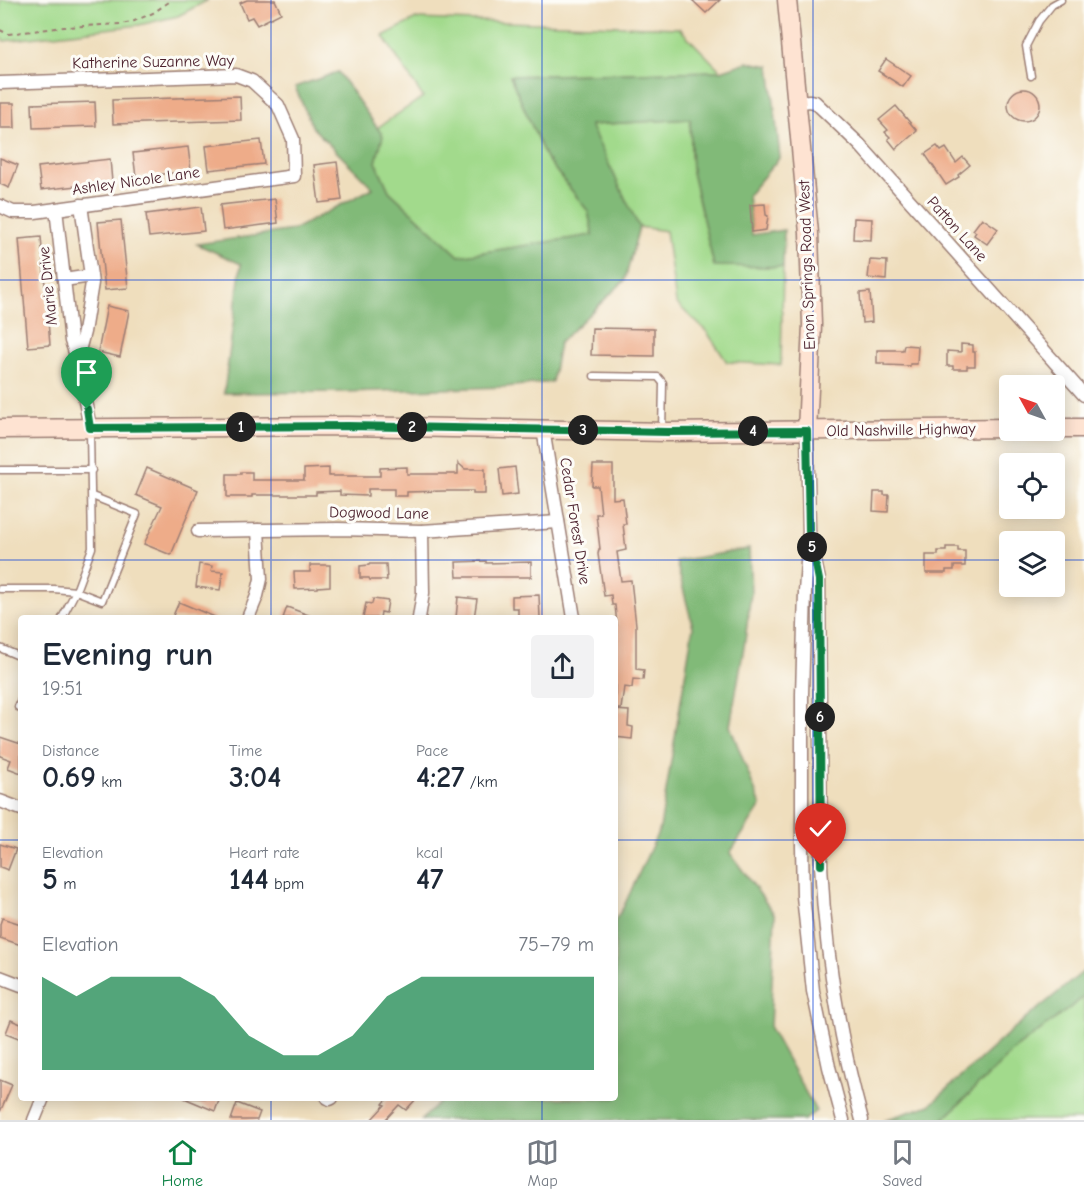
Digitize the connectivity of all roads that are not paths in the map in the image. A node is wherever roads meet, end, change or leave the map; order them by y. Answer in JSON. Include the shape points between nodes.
{"nodes":[{"id":1,"x":787,"y":0,"type":"edge"},
{"id":2,"x":1061,"y":0,"type":"edge"},
{"id":3,"x":1031,"y":76,"type":"dead end"},
{"id":4,"x":0,"y":83,"type":"edge"},
{"id":5,"x":796,"y":103,"type":"junction"},
{"id":6,"x":278,"y":178,"type":"joint"},
{"id":7,"x":81,"y":205,"type":"junction"},
{"id":8,"x":0,"y":206,"type":"edge"},
{"id":9,"x":56,"y":209,"type":"junction"},
{"id":10,"x":91,"y":276,"type":"junction"},
{"id":11,"x":64,"y":280,"type":"junction"},
{"id":12,"x":77,"y":358,"type":"junction"},
{"id":13,"x":594,"y":376,"type":"dead end"},
{"id":14,"x":1084,"y":395,"type":"edge"},
{"id":15,"x":90,"y":428,"type":"junction"},
{"id":16,"x":999,"y":428,"type":"edge"},
{"id":17,"x":1065,"y":428,"type":"edge"},
{"id":18,"x":1084,"y":428,"type":"edge"},
{"id":19,"x":0,"y":429,"type":"edge"},
{"id":20,"x":543,"y":429,"type":"junction"},
{"id":21,"x":807,"y":431,"type":"junction"},
{"id":22,"x":662,"y":432,"type":"junction"},
{"id":23,"x":0,"y":470,"type":"edge"},
{"id":24,"x":92,"y":470,"type":"junction"},
{"id":25,"x":92,"y":496,"type":"junction"},
{"id":26,"x":558,"y":522,"type":"junction"},
{"id":27,"x":258,"y":530,"type":"junction"},
{"id":28,"x":198,"y":531,"type":"dead end"},
{"id":29,"x":422,"y":531,"type":"junction"},
{"id":30,"x":809,"y":531,"type":"junction"},
{"id":31,"x":0,"y":589,"type":"edge"},
{"id":32,"x":76,"y":591,"type":"junction"},
{"id":33,"x":64,"y":615,"type":"edge"},
{"id":34,"x":249,"y":615,"type":"edge"},
{"id":35,"x":419,"y":615,"type":"edge"},
{"id":36,"x":574,"y":615,"type":"edge"},
{"id":37,"x":0,"y":648,"type":"edge"},
{"id":38,"x":18,"y":656,"type":"edge"},
{"id":39,"x":0,"y":801,"type":"edge"},
{"id":40,"x":18,"y":807,"type":"edge"},
{"id":41,"x":0,"y":977,"type":"edge"},
{"id":42,"x":18,"y":984,"type":"edge"},
{"id":43,"x":838,"y":1019,"type":"junction"},
{"id":44,"x":819,"y":1022,"type":"junction"},
{"id":45,"x":42,"y":1101,"type":"edge"},
{"id":46,"x":34,"y":1120,"type":"edge"},
{"id":47,"x":843,"y":1120,"type":"edge"},
{"id":48,"x":862,"y":1120,"type":"edge"}],
"edges":[{"from":1,"to":5,"type":"main road","name":"Enon Springs Road West"},
{"from":2,"to":3,"type":"lane","via":[[1039,21],[1026,46]]},
{"from":4,"to":6,"type":"street","name":"Katherine Suzanne Way","via":[[236,75],[252,81],[278,105],[293,139],[294,176]]},
{"from":5,"to":14,"type":"street","name":"Patton Lane","via":[[815,102],[860,145]]},
{"from":5,"to":21,"type":"main road","name":"Enon Springs Road West","via":[[809,233],[812,325]]},
{"from":6,"to":7,"type":"street","name":"Ashley Nicole Lane"},
{"from":7,"to":9,"type":"street","name":"Ashley Nicole Lane"},
{"from":7,"to":10,"type":"street","name":"Marie Drive"},
{"from":8,"to":9,"type":"street","name":"Ashley Nicole Lane","via":[[13,212]]},
{"from":9,"to":11,"type":"street","name":"Marie Drive"},
{"from":10,"to":11,"type":"street"},
{"from":10,"to":12,"type":"street","name":"Marie Drive"},
{"from":11,"to":12,"type":"street","name":"Marie Drive","via":[[70,341]]},
{"from":12,"to":15,"type":"street","name":"Marie Drive"},
{"from":13,"to":22,"type":"lane","via":[[658,377],[663,383]]},
{"from":15,"to":19,"type":"main road","name":"Old Nashville Highway"},
{"from":15,"to":20,"type":"main road","name":"Old Nashville Highway"},
{"from":15,"to":24,"type":"lane"},
{"from":16,"to":21,"type":"main road","name":"Old Nashville Highway"},
{"from":17,"to":18,"type":"main road"},
{"from":20,"to":22,"type":"main road","name":"Old Nashville Highway"},
{"from":20,"to":26,"type":"street","name":"Cedar Forest Drive"},
{"from":21,"to":22,"type":"main road","name":"Old Nashville Highway"},
{"from":21,"to":30,"type":"street","name":"Enon Springs Road West"},
{"from":23,"to":24,"type":"lane"},
{"from":24,"to":25,"type":"lane"},
{"from":25,"to":32,"type":"lane","via":[[92,548]]},
{"from":25,"to":32,"type":"lane","via":[[137,514],[102,601]]},
{"from":26,"to":29,"type":"street","name":"Dogwood Lane"},
{"from":26,"to":36,"type":"street","name":"Cedar Forest Drive"},
{"from":27,"to":28,"type":"street","name":"Dogwood Lane"},
{"from":27,"to":29,"type":"street","name":"Dogwood Lane"},
{"from":27,"to":34,"type":"street","via":[[261,579]]},
{"from":29,"to":35,"type":"street"},
{"from":30,"to":43,"type":"street","name":"Enon Springs Road West","via":[[819,580],[823,902]]},
{"from":30,"to":44,"type":"street","name":"Enon Springs Road West","via":[[802,694],[802,857],[805,922]]},
{"from":31,"to":32,"type":"lane"},
{"from":32,"to":33,"type":"lane"},
{"from":37,"to":38,"type":"lane"},
{"from":39,"to":40,"type":"street"},
{"from":41,"to":42,"type":"street"},
{"from":43,"to":44,"type":"street"},
{"from":43,"to":48,"type":"street","name":"Enon Springs Road West"},
{"from":44,"to":47,"type":"street","name":"Enon Springs Road West"},
{"from":45,"to":46,"type":"street"}]}
